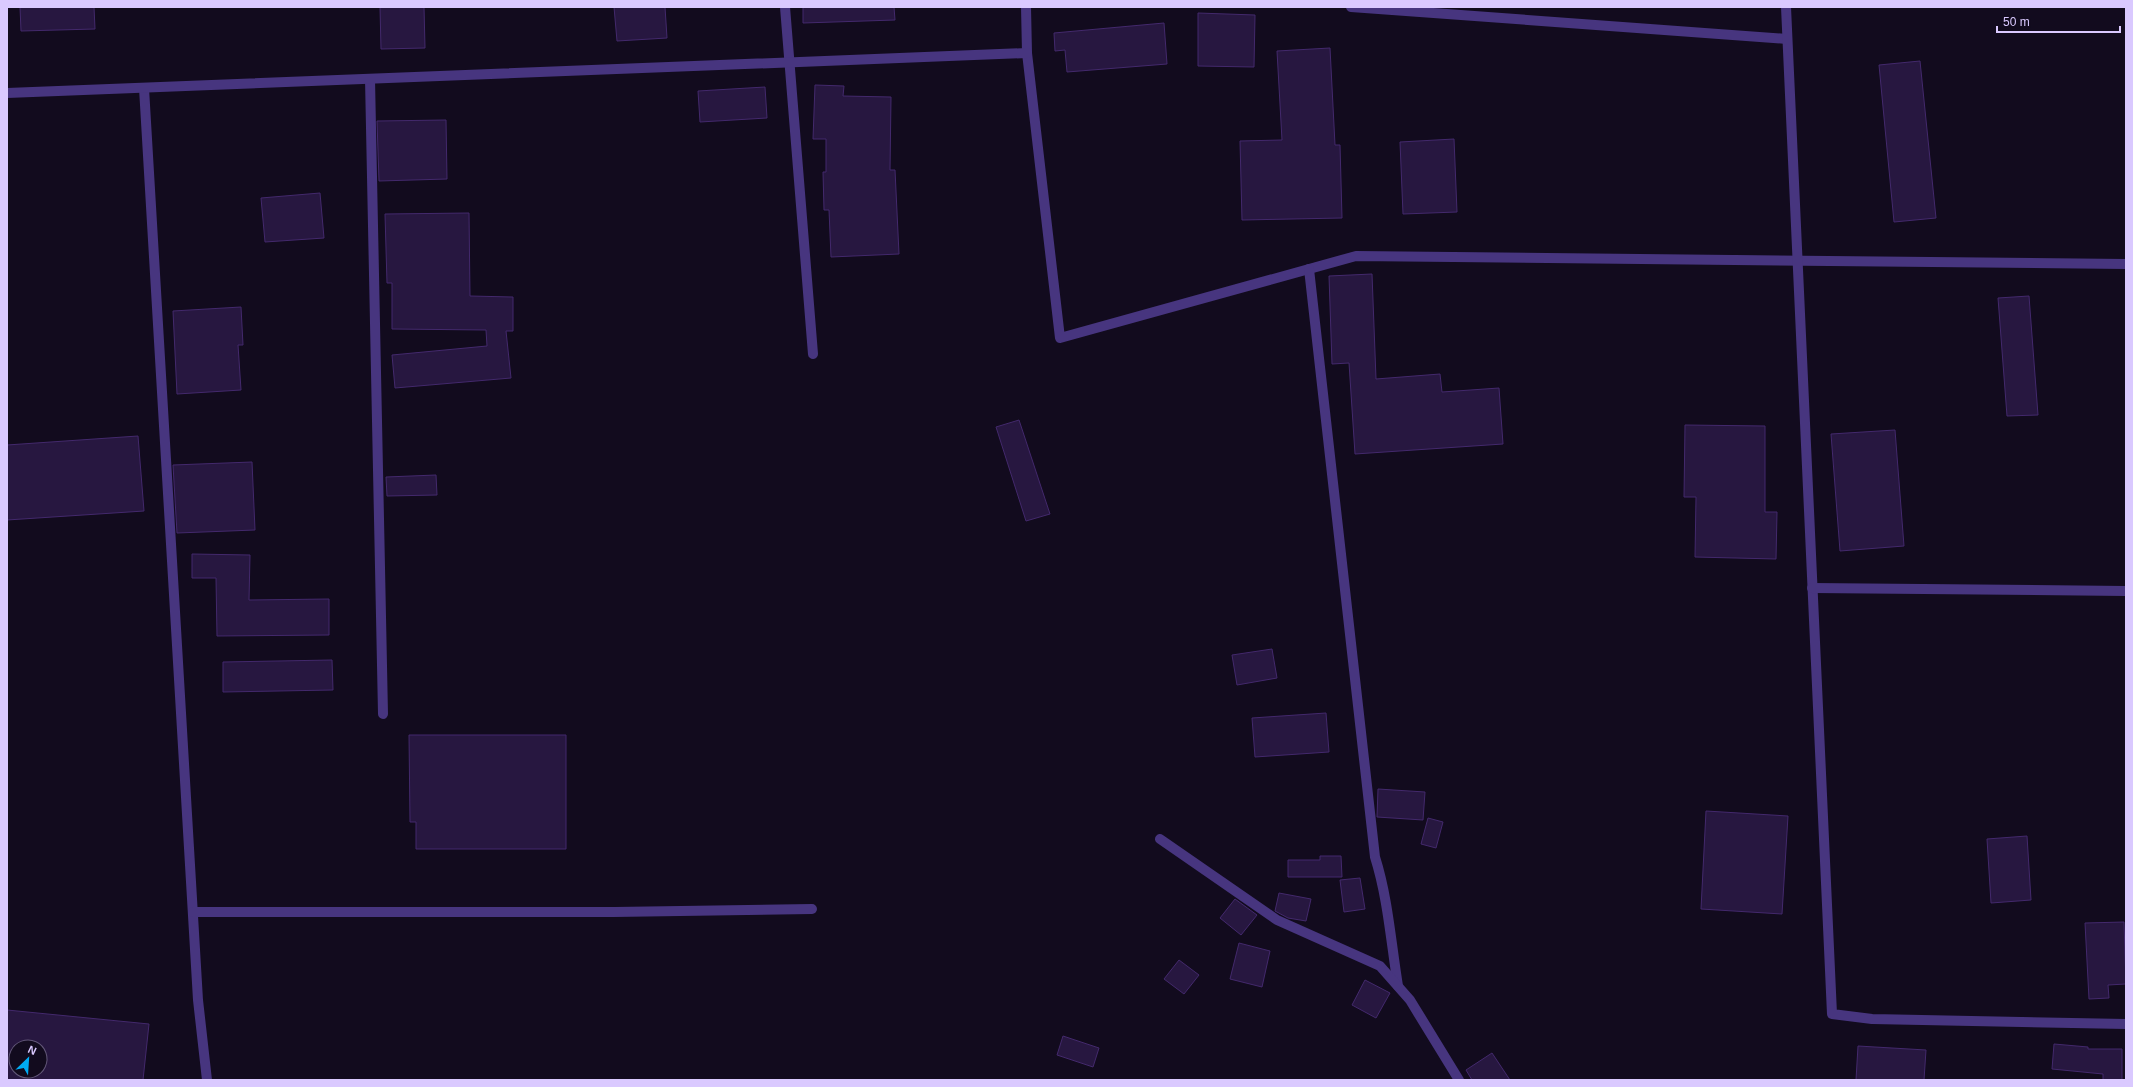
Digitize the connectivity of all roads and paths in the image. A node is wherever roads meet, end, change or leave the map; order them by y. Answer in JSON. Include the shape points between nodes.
{"nodes":[{"id":1,"x":784,"y":7,"type":"edge"},
{"id":2,"x":1026,"y":7,"type":"edge"},
{"id":3,"x":1037,"y":7,"type":"edge"},
{"id":4,"x":1351,"y":7,"type":"edge"},
{"id":5,"x":1786,"y":7,"type":"edge"},
{"id":6,"x":1788,"y":39,"type":"junction"},
{"id":7,"x":1028,"y":52,"type":"junction"},
{"id":8,"x":789,"y":62,"type":"junction"},
{"id":9,"x":370,"y":79,"type":"junction"},
{"id":10,"x":144,"y":88,"type":"junction"},
{"id":11,"x":7,"y":93,"type":"edge"},
{"id":12,"x":1798,"y":259,"type":"junction"},
{"id":13,"x":2126,"y":264,"type":"edge"},
{"id":14,"x":1309,"y":269,"type":"junction"},
{"id":15,"x":813,"y":354,"type":"dead end"},
{"id":16,"x":1812,"y":588,"type":"junction"},
{"id":17,"x":2126,"y":590,"type":"edge"},
{"id":18,"x":383,"y":714,"type":"dead end"},
{"id":19,"x":1160,"y":839,"type":"dead end"},
{"id":20,"x":812,"y":909,"type":"dead end"},
{"id":21,"x":193,"y":912,"type":"junction"},
{"id":22,"x":1398,"y":986,"type":"junction"},
{"id":23,"x":2126,"y":1024,"type":"edge"},
{"id":24,"x":207,"y":1080,"type":"edge"},
{"id":25,"x":1459,"y":1080,"type":"edge"}],
"edges":[{"from":1,"to":8,"type":"street"},
{"from":2,"to":3,"type":"street"},
{"from":2,"to":7,"type":"street"},
{"from":4,"to":6,"type":"street"},
{"from":5,"to":6,"type":"street"},
{"from":6,"to":12,"type":"street"},
{"from":7,"to":8,"type":"street"},
{"from":7,"to":14,"type":"street","via":[[1060,338]]},
{"from":8,"to":9,"type":"street"},
{"from":8,"to":15,"type":"street"},
{"from":9,"to":10,"type":"street"},
{"from":9,"to":18,"type":"street"},
{"from":10,"to":11,"type":"street"},
{"from":10,"to":21,"type":"street"},
{"from":12,"to":13,"type":"street"},
{"from":12,"to":14,"type":"street","via":[[1356,256]]},
{"from":12,"to":16,"type":"street"},
{"from":14,"to":22,"type":"street","via":[[1375,857],[1381,875]]},
{"from":16,"to":17,"type":"street"},
{"from":16,"to":23,"type":"street","via":[[1832,1014],[1872,1019]]},
{"from":19,"to":22,"type":"street","via":[[1277,920],[1380,966]]},
{"from":20,"to":21,"type":"street","via":[[614,912]]},
{"from":21,"to":24,"type":"street","via":[[198,1000]]},
{"from":22,"to":25,"type":"street","via":[[1410,1000]]}]}
